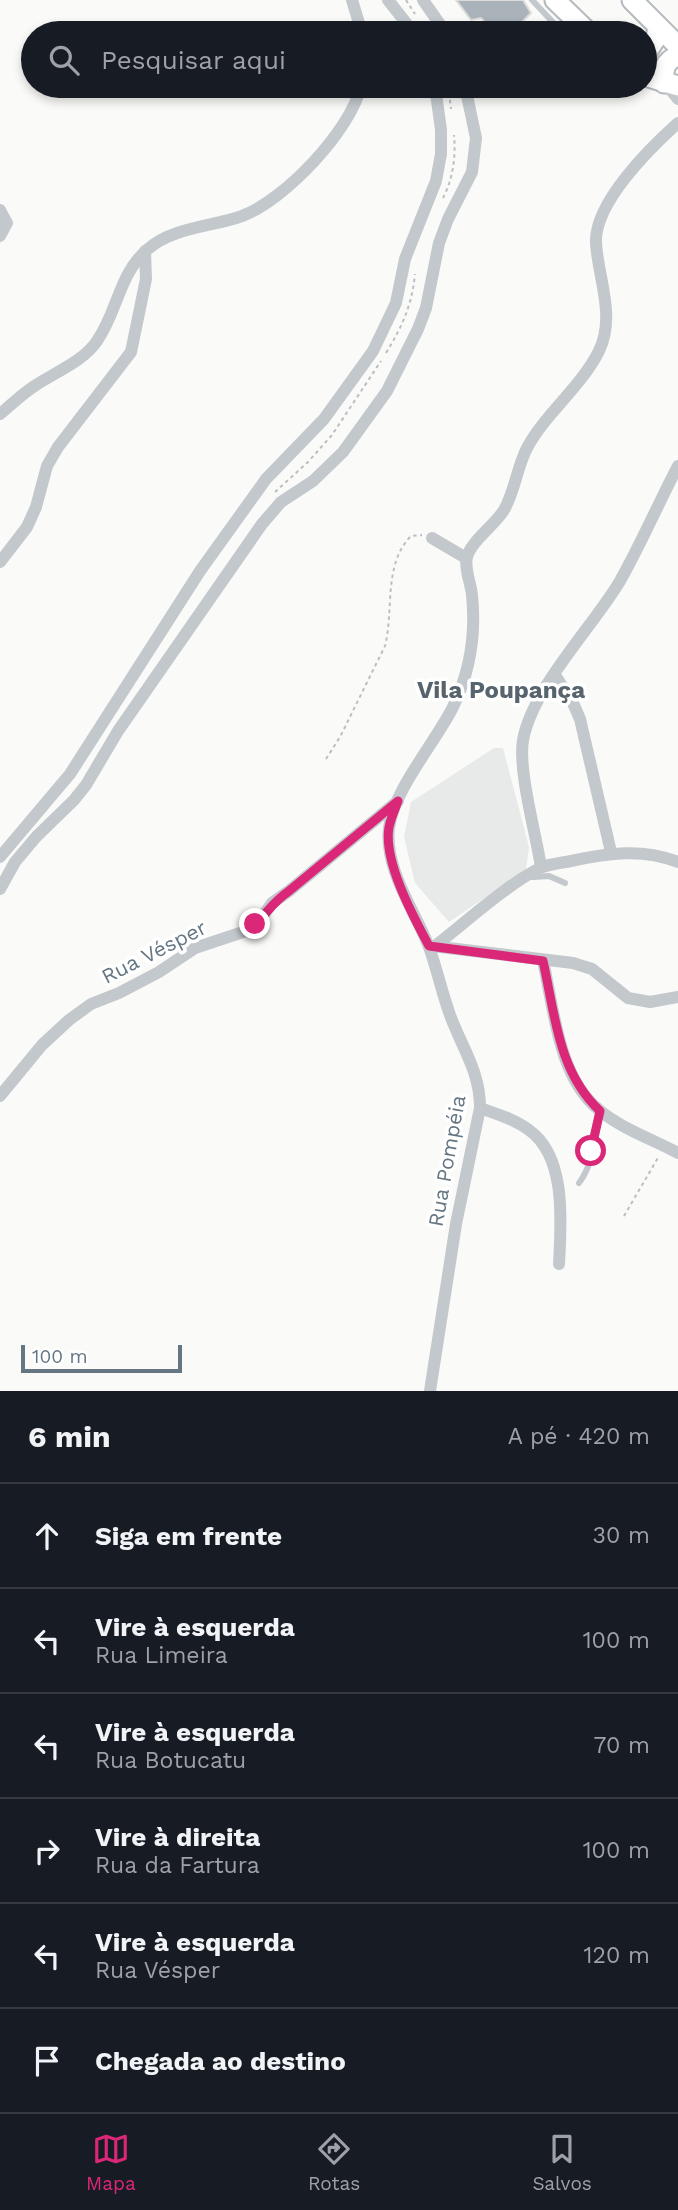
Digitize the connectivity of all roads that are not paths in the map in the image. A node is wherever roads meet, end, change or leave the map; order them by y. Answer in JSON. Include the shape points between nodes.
{"nodes":[{"id":1,"x":352,"y":0,"type":"edge"},
{"id":2,"x":388,"y":0,"type":"edge"},
{"id":3,"x":423,"y":0,"type":"edge"},
{"id":4,"x":532,"y":0,"type":"edge"},
{"id":5,"x":555,"y":0,"type":"edge"},
{"id":6,"x":632,"y":0,"type":"edge"},
{"id":7,"x":358,"y":21,"type":"edge"},
{"id":8,"x":405,"y":21,"type":"edge"},
{"id":9,"x":438,"y":21,"type":"edge"},
{"id":10,"x":552,"y":21,"type":"edge"},
{"id":11,"x":577,"y":21,"type":"edge"},
{"id":12,"x":651,"y":21,"type":"edge"},
{"id":13,"x":657,"y":27,"type":"edge"},
{"id":14,"x":678,"y":46,"type":"edge"},
{"id":15,"x":678,"y":56,"type":"edge"},
{"id":16,"x":671,"y":84,"type":"edge"},
{"id":17,"x":357,"y":98,"type":"edge"},
{"id":18,"x":437,"y":98,"type":"edge"},
{"id":19,"x":467,"y":98,"type":"edge"},
{"id":20,"x":678,"y":99,"type":"edge"},
{"id":21,"x":678,"y":123,"type":"edge"},
{"id":22,"x":2,"y":212,"type":"edge"},
{"id":23,"x":0,"y":236,"type":"edge"},
{"id":24,"x":145,"y":251,"type":"junction"},
{"id":25,"x":0,"y":414,"type":"edge"},
{"id":26,"x":678,"y":466,"type":"edge"},
{"id":27,"x":432,"y":538,"type":"road end"},
{"id":28,"x":466,"y":558,"type":"junction"},
{"id":29,"x":0,"y":562,"type":"edge"},
{"id":30,"x":555,"y":675,"type":"junction"},
{"id":31,"x":398,"y":801,"type":"junction"},
{"id":32,"x":611,"y":852,"type":"junction"},
{"id":33,"x":0,"y":857,"type":"edge"},
{"id":34,"x":678,"y":862,"type":"edge"},
{"id":35,"x":541,"y":867,"type":"junction"},
{"id":36,"x":521,"y":880,"type":"junction"},
{"id":37,"x":565,"y":883,"type":"dead end"},
{"id":38,"x":0,"y":889,"type":"edge"},
{"id":39,"x":432,"y":946,"type":"junction"},
{"id":40,"x":543,"y":961,"type":"junction"},
{"id":41,"x":678,"y":997,"type":"edge"},
{"id":42,"x":0,"y":1096,"type":"edge"},
{"id":43,"x":480,"y":1108,"type":"junction"},
{"id":44,"x":600,"y":1111,"type":"junction"},
{"id":45,"x":678,"y":1153,"type":"edge"},
{"id":46,"x":579,"y":1183,"type":"dead end"},
{"id":47,"x":559,"y":1264,"type":"dead end"},
{"id":48,"x":430,"y":1391,"type":"edge"}],
"edges":[{"from":1,"to":7,"type":"street"},
{"from":2,"to":8,"type":"street"},
{"from":3,"to":9,"type":"street"},
{"from":4,"to":10,"type":"lane"},
{"from":5,"to":11,"type":"main road"},
{"from":6,"to":12,"type":"main road"},
{"from":13,"to":14,"type":"main road"},
{"from":15,"to":16,"type":"main road","via":[[663,70]]},
{"from":16,"to":20,"type":"street"},
{"from":17,"to":24,"type":"street","via":[[336,134],[264,206],[166,238]]},
{"from":18,"to":33,"type":"street","via":[[441,154],[436,181],[409,247],[396,303],[373,351],[324,419],[266,479],[200,571],[70,774]]},
{"from":19,"to":38,"type":"street","via":[[476,138],[472,172],[439,243],[426,308],[387,391],[343,452],[313,481],[281,502],[262,524],[118,731],[86,785],[15,862]]},
{"from":21,"to":28,"type":"street","via":[[617,188],[600,222],[596,241],[606,307],[599,350],[526,449],[504,510]]},
{"from":22,"to":23,"type":"street","via":[[6,228]]},
{"from":24,"to":25,"type":"street","via":[[125,277],[94,345]]},
{"from":24,"to":29,"type":"street","via":[[146,279],[131,352],[58,447],[27,527]]},
{"from":26,"to":30,"type":"street","via":[[619,582]]},
{"from":27,"to":28,"type":"street"},
{"from":28,"to":31,"type":"street","via":[[474,627],[472,653],[454,706]]},
{"from":30,"to":32,"type":"street","via":[[580,719]]},
{"from":30,"to":35,"type":"street","via":[[534,709],[523,741]]},
{"from":31,"to":39,"type":"street","name":"Rua Pompéia","via":[[389,829],[391,853],[408,906]]},
{"from":31,"to":42,"type":"street","name":"Rua Vésper","via":[[272,903],[247,930],[195,948],[69,1020]]},
{"from":32,"to":34,"type":"street"},
{"from":32,"to":35,"type":"street"},
{"from":35,"to":36,"type":"street"},
{"from":36,"to":37,"type":"lane","via":[[537,875]]},
{"from":36,"to":39,"type":"street"},
{"from":39,"to":40,"type":"street"},
{"from":39,"to":43,"type":"street","name":"Rua Pompéia","via":[[450,1017],[480,1088]]},
{"from":40,"to":41,"type":"street","via":[[592,969],[638,1001]]},
{"from":40,"to":44,"type":"street","via":[[566,1062],[585,1097]]},
{"from":43,"to":47,"type":"street","via":[[531,1131],[543,1144],[559,1187]]},
{"from":43,"to":48,"type":"street","name":"Rua Pompéia"},
{"from":44,"to":45,"type":"street"},
{"from":44,"to":46,"type":"lane","via":[[591,1161]]}]}
